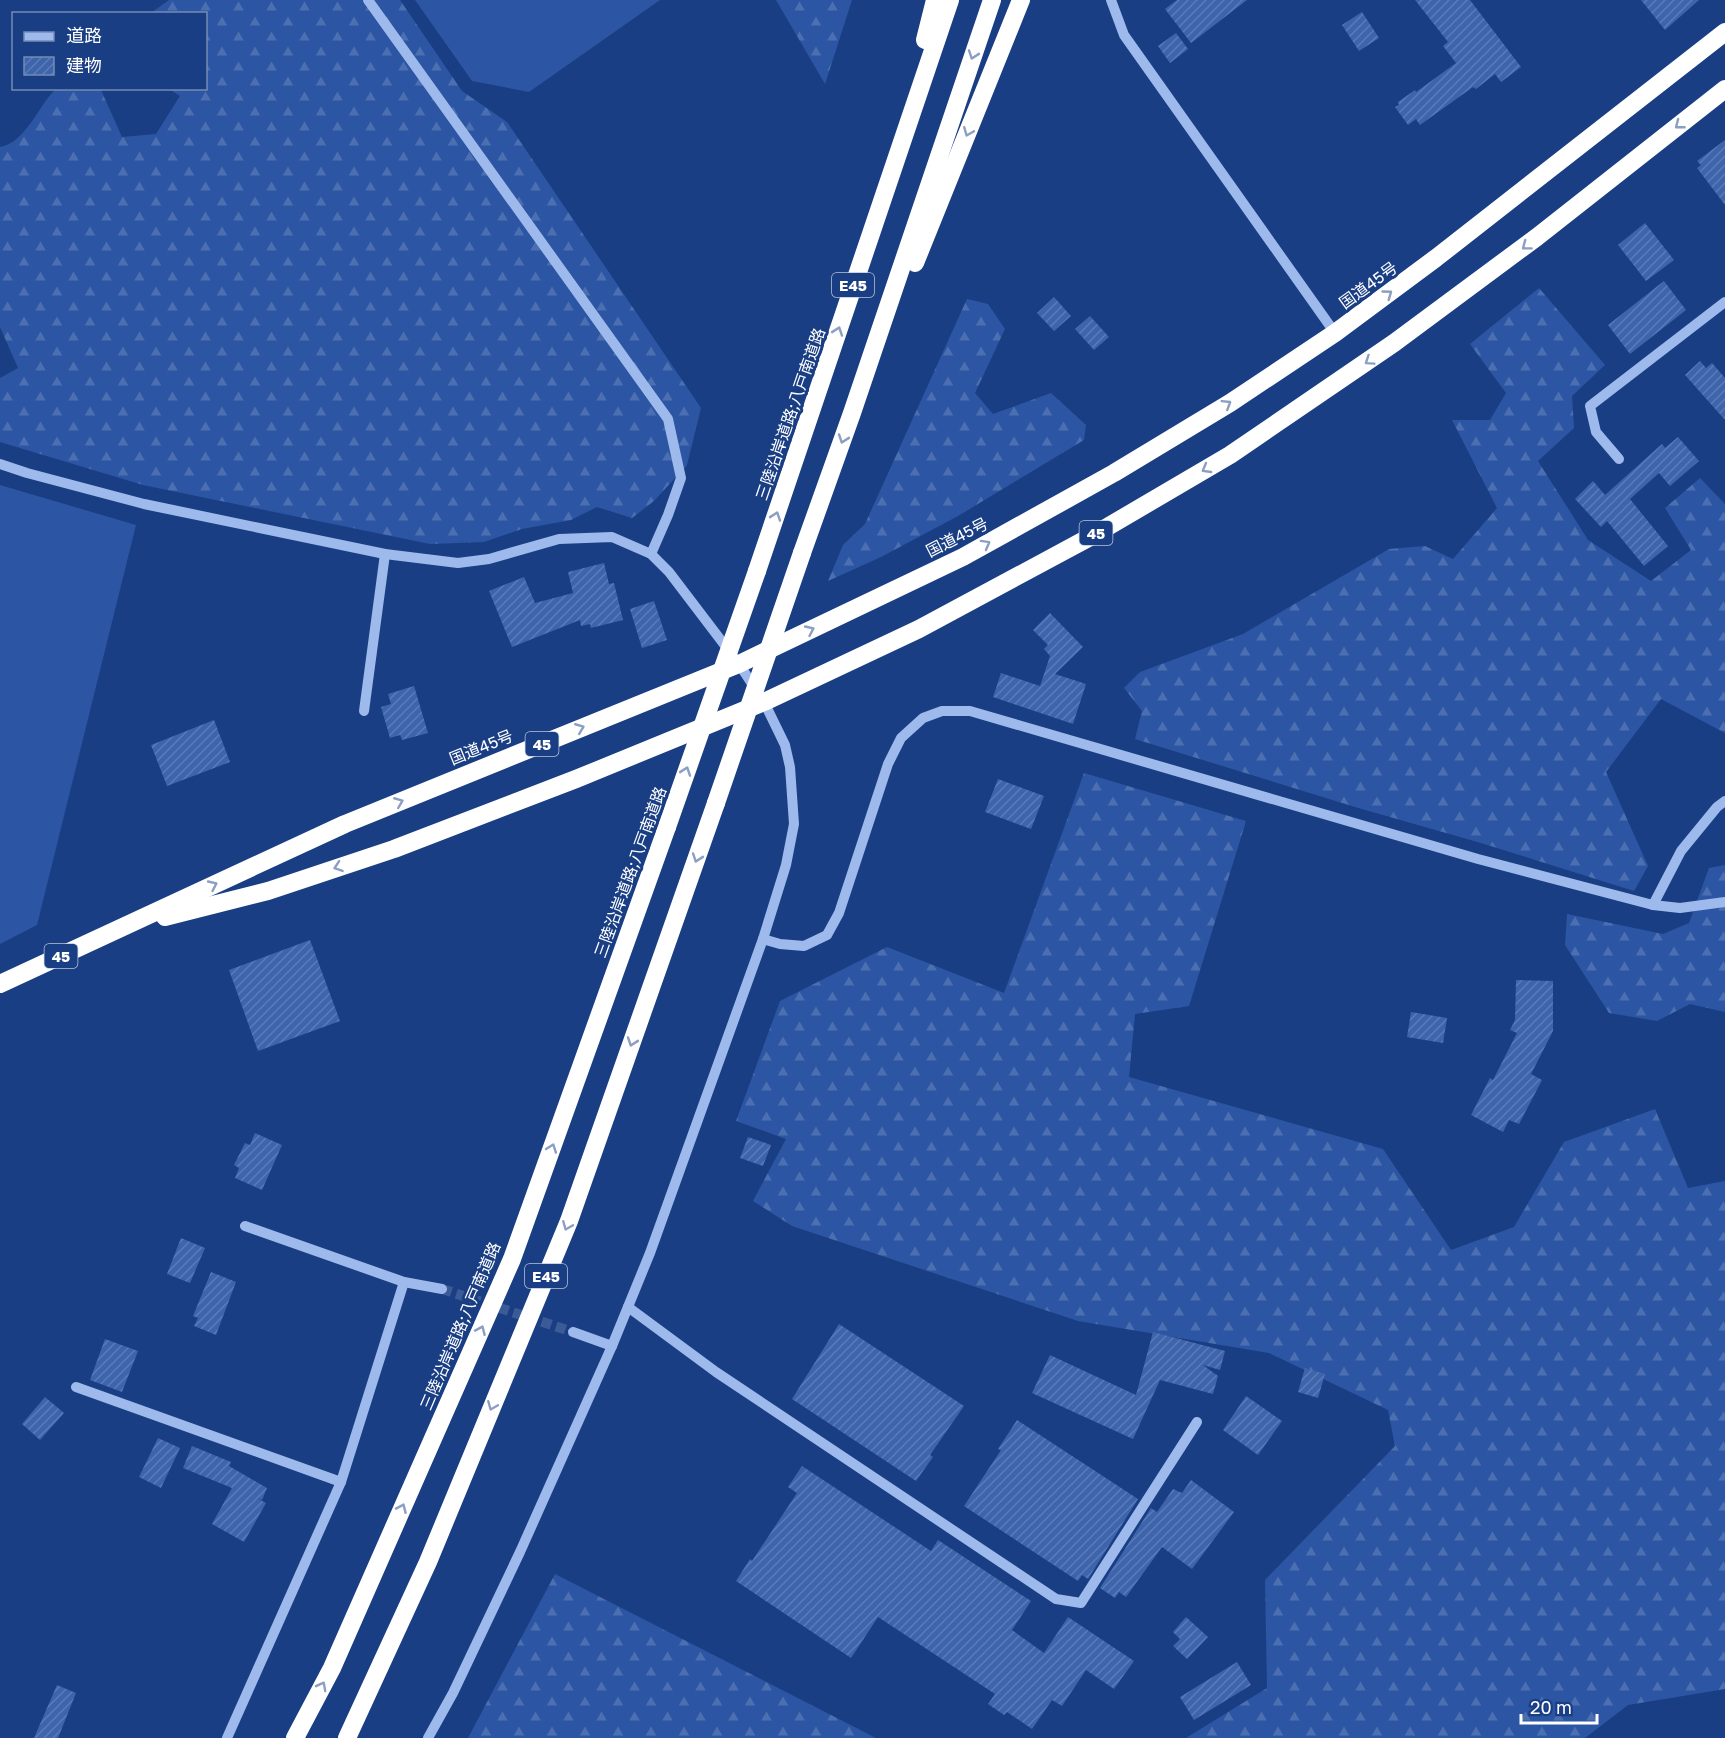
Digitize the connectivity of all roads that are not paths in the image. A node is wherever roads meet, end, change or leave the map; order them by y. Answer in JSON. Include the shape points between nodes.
{"nodes":[{"id":1,"x":368,"y":0,"type":"edge"},
{"id":2,"x":935,"y":0,"type":"edge"},
{"id":3,"x":950,"y":0,"type":"edge"},
{"id":4,"x":992,"y":0,"type":"edge"},
{"id":5,"x":1021,"y":0,"type":"edge"},
{"id":6,"x":1111,"y":0,"type":"edge"},
{"id":7,"x":1725,"y":32,"type":"edge"},
{"id":8,"x":1725,"y":89,"type":"edge"},
{"id":9,"x":898,"y":152,"type":"junction"},
{"id":10,"x":1725,"y":302,"type":"edge"},
{"id":11,"x":1335,"y":333,"type":"junction"},
{"id":12,"x":852,"y":413,"type":"junction"},
{"id":13,"x":1619,"y":459,"type":"dead end"},
{"id":14,"x":0,"y":464,"type":"edge"},
{"id":15,"x":385,"y":554,"type":"junction"},
{"id":16,"x":651,"y":554,"type":"junction"},
{"id":17,"x":739,"y":664,"type":"junction"},
{"id":18,"x":764,"y":702,"type":"junction"},
{"id":19,"x":364,"y":711,"type":"dead end"},
{"id":20,"x":1725,"y":801,"type":"edge"},
{"id":21,"x":1725,"y":902,"type":"edge"},
{"id":22,"x":1653,"y":905,"type":"junction"},
{"id":23,"x":122,"y":928,"type":"junction"},
{"id":24,"x":763,"y":939,"type":"junction"},
{"id":25,"x":0,"y":984,"type":"edge"},
{"id":26,"x":245,"y":1226,"type":"dead end"},
{"id":27,"x":404,"y":1282,"type":"junction"},
{"id":28,"x":442,"y":1289,"type":"tunnel mouth"},
{"id":29,"x":628,"y":1307,"type":"junction"},
{"id":30,"x":573,"y":1332,"type":"tunnel mouth"},
{"id":31,"x":612,"y":1346,"type":"junction"},
{"id":32,"x":76,"y":1388,"type":"dead end"},
{"id":33,"x":1197,"y":1422,"type":"dead end"},
{"id":34,"x":341,"y":1482,"type":"junction"},
{"id":35,"x":227,"y":1738,"type":"edge"},
{"id":36,"x":295,"y":1738,"type":"edge"},
{"id":37,"x":347,"y":1738,"type":"edge"},
{"id":38,"x":428,"y":1738,"type":"edge"}],
"edges":[{"from":1,"to":16,"type":"street","via":[[668,419],[681,478]]},
{"from":2,"to":9,"type":"highway"},
{"from":3,"to":9,"type":"highway","name":"三陸沿岸道路;八戸南道路","number":"E45"},
{"from":4,"to":12,"type":"highway","number":"E45","one_way":true},
{"from":5,"to":12,"type":"highway","one_way":true},
{"from":6,"to":11,"type":"street","via":[[1124,34]]},
{"from":11,"to":7,"type":"highway","name":"国道45号","number":"45","one_way":true},
{"from":8,"to":18,"type":"highway","name":"国道45号","number":"45","one_way":true,"via":[[1395,343],[1230,455],[1092,536],[919,629]]},
{"from":36,"to":9,"type":"highway","name":"三陸沿岸道路;八戸南道路","number":"E45","one_way":true,"bridge":true,"via":[[332,1668],[512,1259],[757,571]]},
{"from":10,"to":13,"type":"street","via":[[1590,406],[1596,432]]},
{"from":17,"to":11,"type":"highway","name":"国道45号","number":"45","one_way":true,"via":[[973,552],[1230,403]]},
{"from":12,"to":37,"type":"highway","number":"E45","one_way":true,"bridge":true,"via":[[569,1221],[428,1562]]},
{"from":14,"to":15,"type":"street","via":[[144,504]]},
{"from":15,"to":16,"type":"street","via":[[458,563],[489,559],[559,539],[612,537]]},
{"from":15,"to":19,"type":"street"},
{"from":16,"to":17,"type":"street"},
{"from":17,"to":18,"type":"street"},
{"from":23,"to":17,"type":"highway","name":"国道45号","number":"45","one_way":true,"via":[[345,824]]},
{"from":18,"to":23,"type":"highway","name":"国道45号","number":"45","one_way":true,"via":[[394,849],[267,891]]},
{"from":18,"to":24,"type":"street","via":[[785,745],[794,824]]},
{"from":20,"to":22,"type":"street","via":[[1681,851]]},
{"from":21,"to":22,"type":"street","via":[[1680,908]]},
{"from":22,"to":24,"type":"street","via":[[1478,859],[970,711],[942,711],[923,718],[901,738],[888,764],[839,913],[827,934],[804,946]]},
{"from":23,"to":25,"type":"highway","name":"国道45号","number":"45"},
{"from":24,"to":29,"type":"street"},
{"from":26,"to":27,"type":"street"},
{"from":27,"to":28,"type":"street"},
{"from":27,"to":34,"type":"street"},
{"from":29,"to":31,"type":"street"},
{"from":29,"to":33,"type":"street","via":[[716,1372],[1056,1599],[1081,1603]]},
{"from":30,"to":31,"type":"street"},
{"from":31,"to":38,"type":"street","via":[[520,1552]]},
{"from":32,"to":34,"type":"street"},
{"from":34,"to":35,"type":"street"}]}
